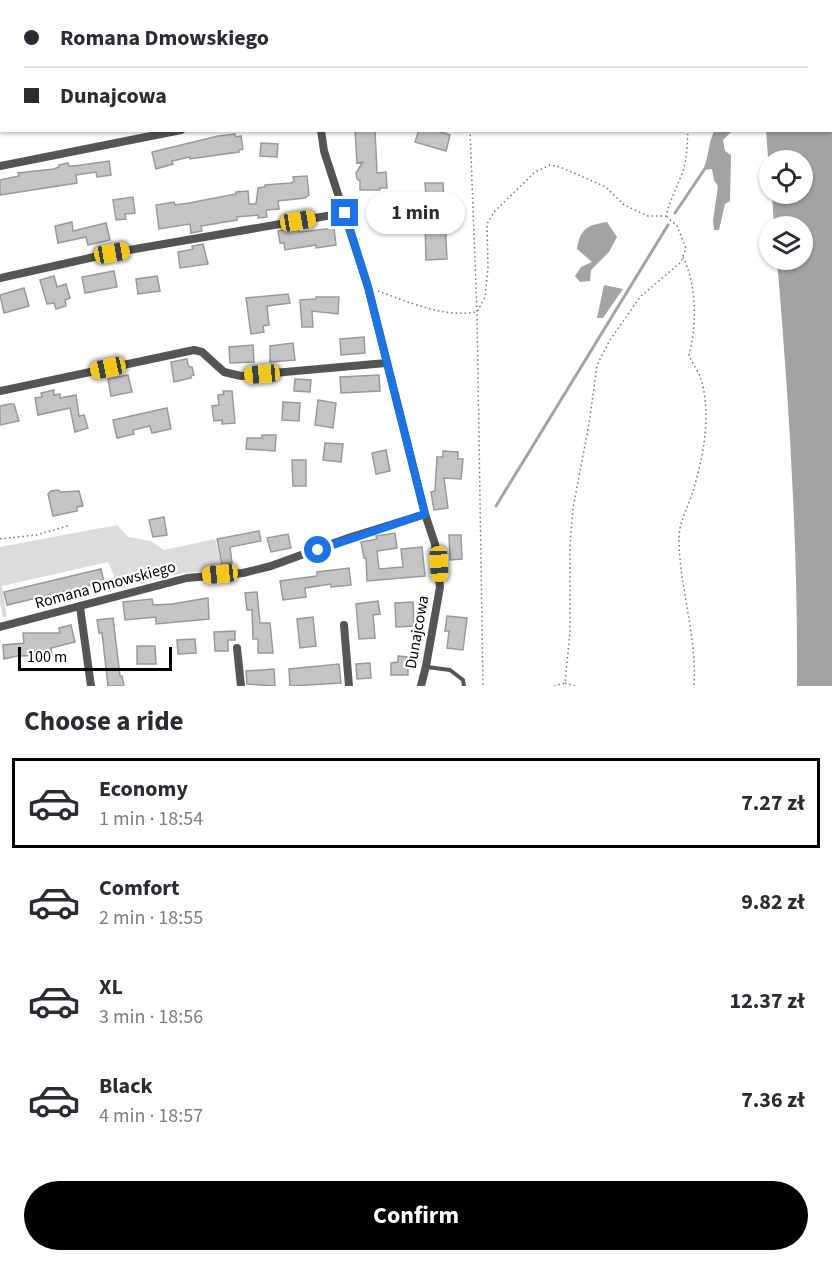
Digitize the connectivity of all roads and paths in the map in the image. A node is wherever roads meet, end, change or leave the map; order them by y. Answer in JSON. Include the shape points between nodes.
{"nodes":[{"id":1,"x":171,"y":132,"type":"edge"},
{"id":2,"x":321,"y":132,"type":"edge"},
{"id":3,"x":470,"y":132,"type":"edge"},
{"id":4,"x":688,"y":132,"type":"edge"},
{"id":5,"x":0,"y":166,"type":"edge"},
{"id":6,"x":345,"y":213,"type":"junction"},
{"id":7,"x":666,"y":216,"type":"junction"},
{"id":8,"x":683,"y":256,"type":"junction"},
{"id":9,"x":0,"y":278,"type":"edge"},
{"id":10,"x":368,"y":287,"type":"junction"},
{"id":11,"x":477,"y":312,"type":"junction"},
{"id":12,"x":386,"y":363,"type":"junction"},
{"id":13,"x":0,"y":391,"type":"edge"},
{"id":14,"x":425,"y":514,"type":"junction"},
{"id":15,"x":68,"y":526,"type":"dead end"},
{"id":16,"x":0,"y":539,"type":"edge"},
{"id":17,"x":80,"y":607,"type":"junction"},
{"id":18,"x":344,"y":625,"type":"dead end"},
{"id":19,"x":0,"y":627,"type":"edge"},
{"id":20,"x":237,"y":648,"type":"dead end"},
{"id":21,"x":426,"y":666,"type":"junction"},
{"id":22,"x":565,"y":683,"type":"junction"},
{"id":23,"x":91,"y":686,"type":"edge"},
{"id":24,"x":241,"y":686,"type":"edge"},
{"id":25,"x":349,"y":686,"type":"edge"},
{"id":26,"x":421,"y":686,"type":"edge"},
{"id":27,"x":464,"y":686,"type":"edge"},
{"id":28,"x":483,"y":686,"type":"edge"},
{"id":29,"x":554,"y":686,"type":"edge"},
{"id":30,"x":575,"y":686,"type":"edge"},
{"id":31,"x":694,"y":686,"type":"edge"}],
"edges":[{"from":1,"to":5,"type":"street"},
{"from":2,"to":6,"type":"street","name":"Dunajcowa"},
{"from":3,"to":11,"type":"path"},
{"from":4,"to":7,"type":"path","via":[[682,174]]},
{"from":6,"to":9,"type":"street","via":[[112,253]]},
{"from":6,"to":10,"type":"street","name":"Dunajcowa"},
{"from":7,"to":8,"type":"path","via":[[677,226],[686,248]]},
{"from":7,"to":11,"type":"path","via":[[648,216],[624,205],[606,187],[560,166],[550,165],[535,172],[487,224],[485,297]]},
{"from":8,"to":22,"type":"path","via":[[640,297],[597,364],[573,508]]},
{"from":8,"to":31,"type":"path","via":[[691,273],[694,307],[694,337],[689,355],[705,394],[702,458],[680,522],[679,545]]},
{"from":10,"to":11,"type":"path","via":[[444,312]]},
{"from":10,"to":12,"type":"street","name":"Dunajcowa"},
{"from":11,"to":28,"type":"path"},
{"from":12,"to":13,"type":"street","via":[[241,376],[224,372],[202,352],[194,350]]},
{"from":12,"to":14,"type":"street","name":"Dunajcowa"},
{"from":14,"to":17,"type":"street","name":"Romana Dmowskiego","via":[[271,566],[187,578]]},
{"from":14,"to":21,"type":"street","name":"Dunajcowa","via":[[435,544],[440,587]]},
{"from":15,"to":16,"type":"path"},
{"from":17,"to":19,"type":"street","name":"Romana Dmowskiego"},
{"from":17,"to":23,"type":"street"},
{"from":18,"to":25,"type":"street"},
{"from":20,"to":24,"type":"street"},
{"from":21,"to":26,"type":"street","name":"Dunajcowa"},
{"from":21,"to":27,"type":"lane","via":[[450,670],[464,680]]},
{"from":22,"to":29,"type":"path"},
{"from":22,"to":30,"type":"path"}]}
